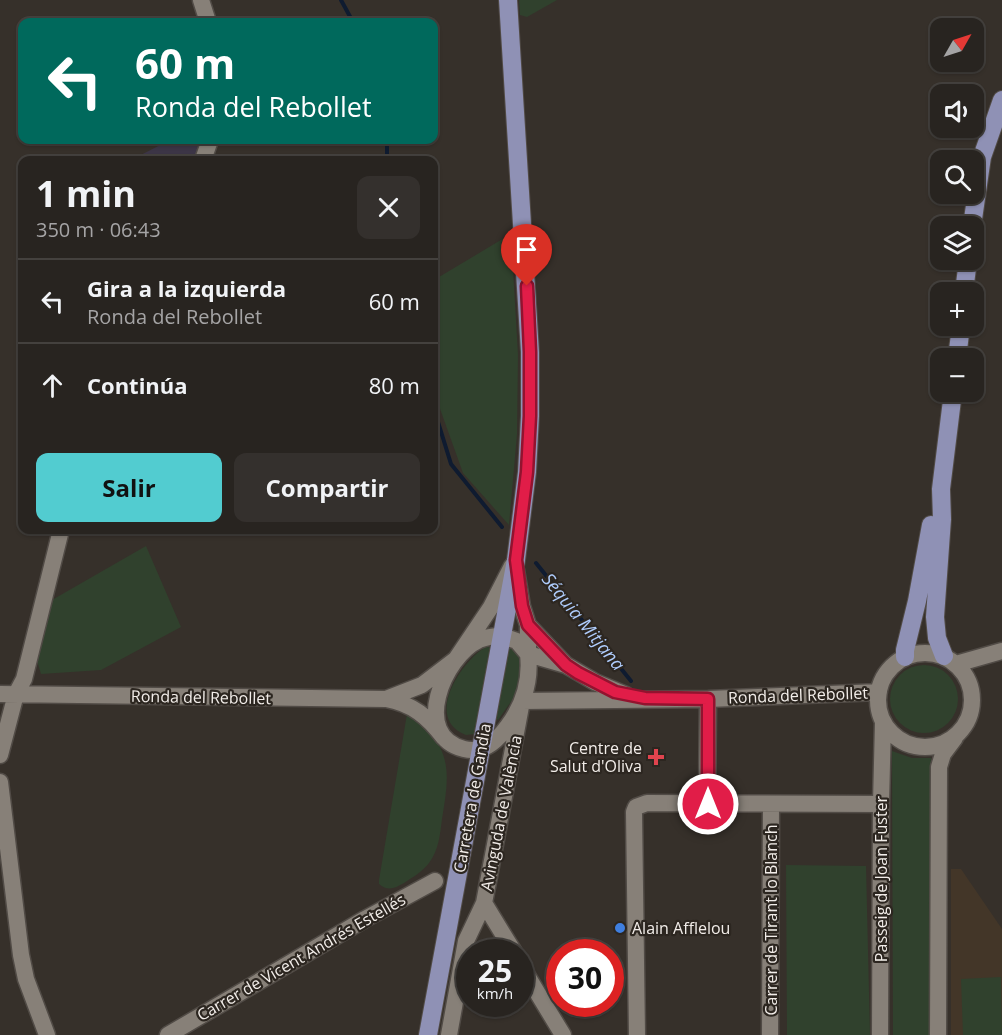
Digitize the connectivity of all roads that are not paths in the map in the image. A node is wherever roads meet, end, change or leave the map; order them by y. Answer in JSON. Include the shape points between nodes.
{"nodes":[{"id":1,"x":201,"y":0,"type":"edge"},
{"id":2,"x":508,"y":0,"type":"edge"},
{"id":3,"x":207,"y":18,"type":"edge"},
{"id":4,"x":1002,"y":100,"type":"edge"},
{"id":5,"x":973,"y":216,"type":"edge"},
{"id":6,"x":952,"y":402,"type":"edge"},
{"id":7,"x":941,"y":489,"type":"junction"},
{"id":8,"x":61,"y":534,"type":"edge"},
{"id":9,"x":516,"y":560,"type":"junction"},
{"id":10,"x":528,"y":625,"type":"junction"},
{"id":11,"x":502,"y":636,"type":"junction"},
{"id":12,"x":1002,"y":651,"type":"edge"},
{"id":13,"x":528,"y":654,"type":"junction"},
{"id":14,"x":905,"y":657,"type":"junction"},
{"id":15,"x":456,"y":659,"type":"junction"},
{"id":16,"x":950,"y":660,"type":"junction"},
{"id":17,"x":566,"y":665,"type":"junction"},
{"id":18,"x":879,"y":692,"type":"junction"},
{"id":19,"x":8,"y":694,"type":"edge"},
{"id":20,"x":645,"y":698,"type":"junction"},
{"id":21,"x":386,"y":699,"type":"junction"},
{"id":22,"x":708,"y":699,"type":"junction"},
{"id":23,"x":522,"y":701,"type":"junction"},
{"id":24,"x":883,"y":722,"type":"junction"},
{"id":25,"x":444,"y":738,"type":"junction"},
{"id":26,"x":955,"y":738,"type":"junction"},
{"id":27,"x":482,"y":748,"type":"junction"},
{"id":28,"x":0,"y":755,"type":"edge"},
{"id":29,"x":0,"y":782,"type":"edge"},
{"id":30,"x":708,"y":804,"type":"junction"},
{"id":31,"x":881,"y":804,"type":"junction"},
{"id":32,"x":771,"y":805,"type":"junction"},
{"id":33,"x":435,"y":881,"type":"dead end"},
{"id":34,"x":484,"y":903,"type":"junction"},
{"id":35,"x":506,"y":939,"type":"edge"},
{"id":36,"x":534,"y":987,"type":"edge"},
{"id":37,"x":47,"y":1035,"type":"edge"},
{"id":38,"x":168,"y":1035,"type":"edge"},
{"id":39,"x":428,"y":1035,"type":"edge"},
{"id":40,"x":449,"y":1035,"type":"edge"},
{"id":41,"x":563,"y":1035,"type":"edge"},
{"id":42,"x":637,"y":1035,"type":"edge"},
{"id":43,"x":770,"y":1035,"type":"edge"},
{"id":44,"x":880,"y":1035,"type":"edge"},
{"id":45,"x":938,"y":1035,"type":"edge"}],
"edges":[{"from":1,"to":3,"type":"street"},
{"from":2,"to":9,"type":"main road","name":"Carretera de Gandia","via":[[531,385],[527,472]]},
{"from":4,"to":5,"type":"main road","via":[[982,158]]},
{"from":6,"to":7,"type":"main road"},
{"from":7,"to":14,"type":"main road"},
{"from":7,"to":16,"type":"main road","via":[[935,628]]},
{"from":8,"to":19,"type":"street","via":[[24,679]]},
{"from":9,"to":10,"type":"street","name":"Avinguda de València"},
{"from":9,"to":11,"type":"main road","name":"Carretera de Gandia"},
{"from":9,"to":15,"type":"street"},
{"from":10,"to":13,"type":"street","name":"Avinguda de València"},
{"from":10,"to":17,"type":"street"},
{"from":11,"to":13,"type":"street","via":[[517,641]]},
{"from":11,"to":15,"type":"street","name":"Ronda del Rebollet","via":[[479,640]]},
{"from":11,"to":27,"type":"main road","name":"Carretera de Gandia"},
{"from":12,"to":16,"type":"street"},
{"from":13,"to":17,"type":"street","name":"Ronda del Rebollet"},
{"from":13,"to":23,"type":"street","name":"Avinguda de València"},
{"from":14,"to":16,"type":"street","via":[[931,653]]},
{"from":14,"to":18,"type":"street","via":[[883,678]]},
{"from":15,"to":21,"type":"street","name":"Ronda del Rebollet","via":[[422,685]]},
{"from":15,"to":25,"type":"street","via":[[438,693],[437,717]]},
{"from":16,"to":26,"type":"street","via":[[966,675],[973,701],[971,715]]},
{"from":17,"to":20,"type":"street","name":"Ronda del Rebollet","via":[[615,692]]},
{"from":18,"to":22,"type":"street","name":"Ronda del Rebollet"},
{"from":18,"to":24,"type":"street"},
{"from":19,"to":21,"type":"street","name":"Ronda del Rebollet"},
{"from":19,"to":28,"type":"street"},
{"from":20,"to":22,"type":"street","name":"Ronda del Rebollet"},
{"from":20,"to":23,"type":"street","name":"Ronda del Rebollet"},
{"from":21,"to":25,"type":"street","name":"Ronda del Rebollet","via":[[426,716]]},
{"from":22,"to":30,"type":"street"},
{"from":23,"to":27,"type":"street","via":[[501,735]]},
{"from":23,"to":34,"type":"street","name":"Avinguda de València"},
{"from":24,"to":26,"type":"street","via":[[891,734],[915,747],[943,745]]},
{"from":24,"to":31,"type":"street","name":"Passeig de Joan Fuster"},
{"from":25,"to":27,"type":"street","via":[[463,749]]},
{"from":26,"to":45,"type":"street","via":[[939,767]]},
{"from":27,"to":39,"type":"main road","name":"Carretera de Gandia"},
{"from":29,"to":37,"type":"street","via":[[21,955]]},
{"from":30,"to":32,"type":"street"},
{"from":30,"to":42,"type":"street","via":[[647,803],[634,812]]},
{"from":31,"to":32,"type":"street"},
{"from":31,"to":44,"type":"street","name":"Passeig de Joan Fuster"},
{"from":32,"to":43,"type":"street","name":"Carrer de Tirant lo Blanch"},
{"from":33,"to":38,"type":"street","name":"Carrer de Vicent Andrés Estellés"},
{"from":34,"to":35,"type":"street","name":"Avinguda de València"},
{"from":34,"to":40,"type":"street","via":[[466,941]]},
{"from":36,"to":41,"type":"street"}]}
